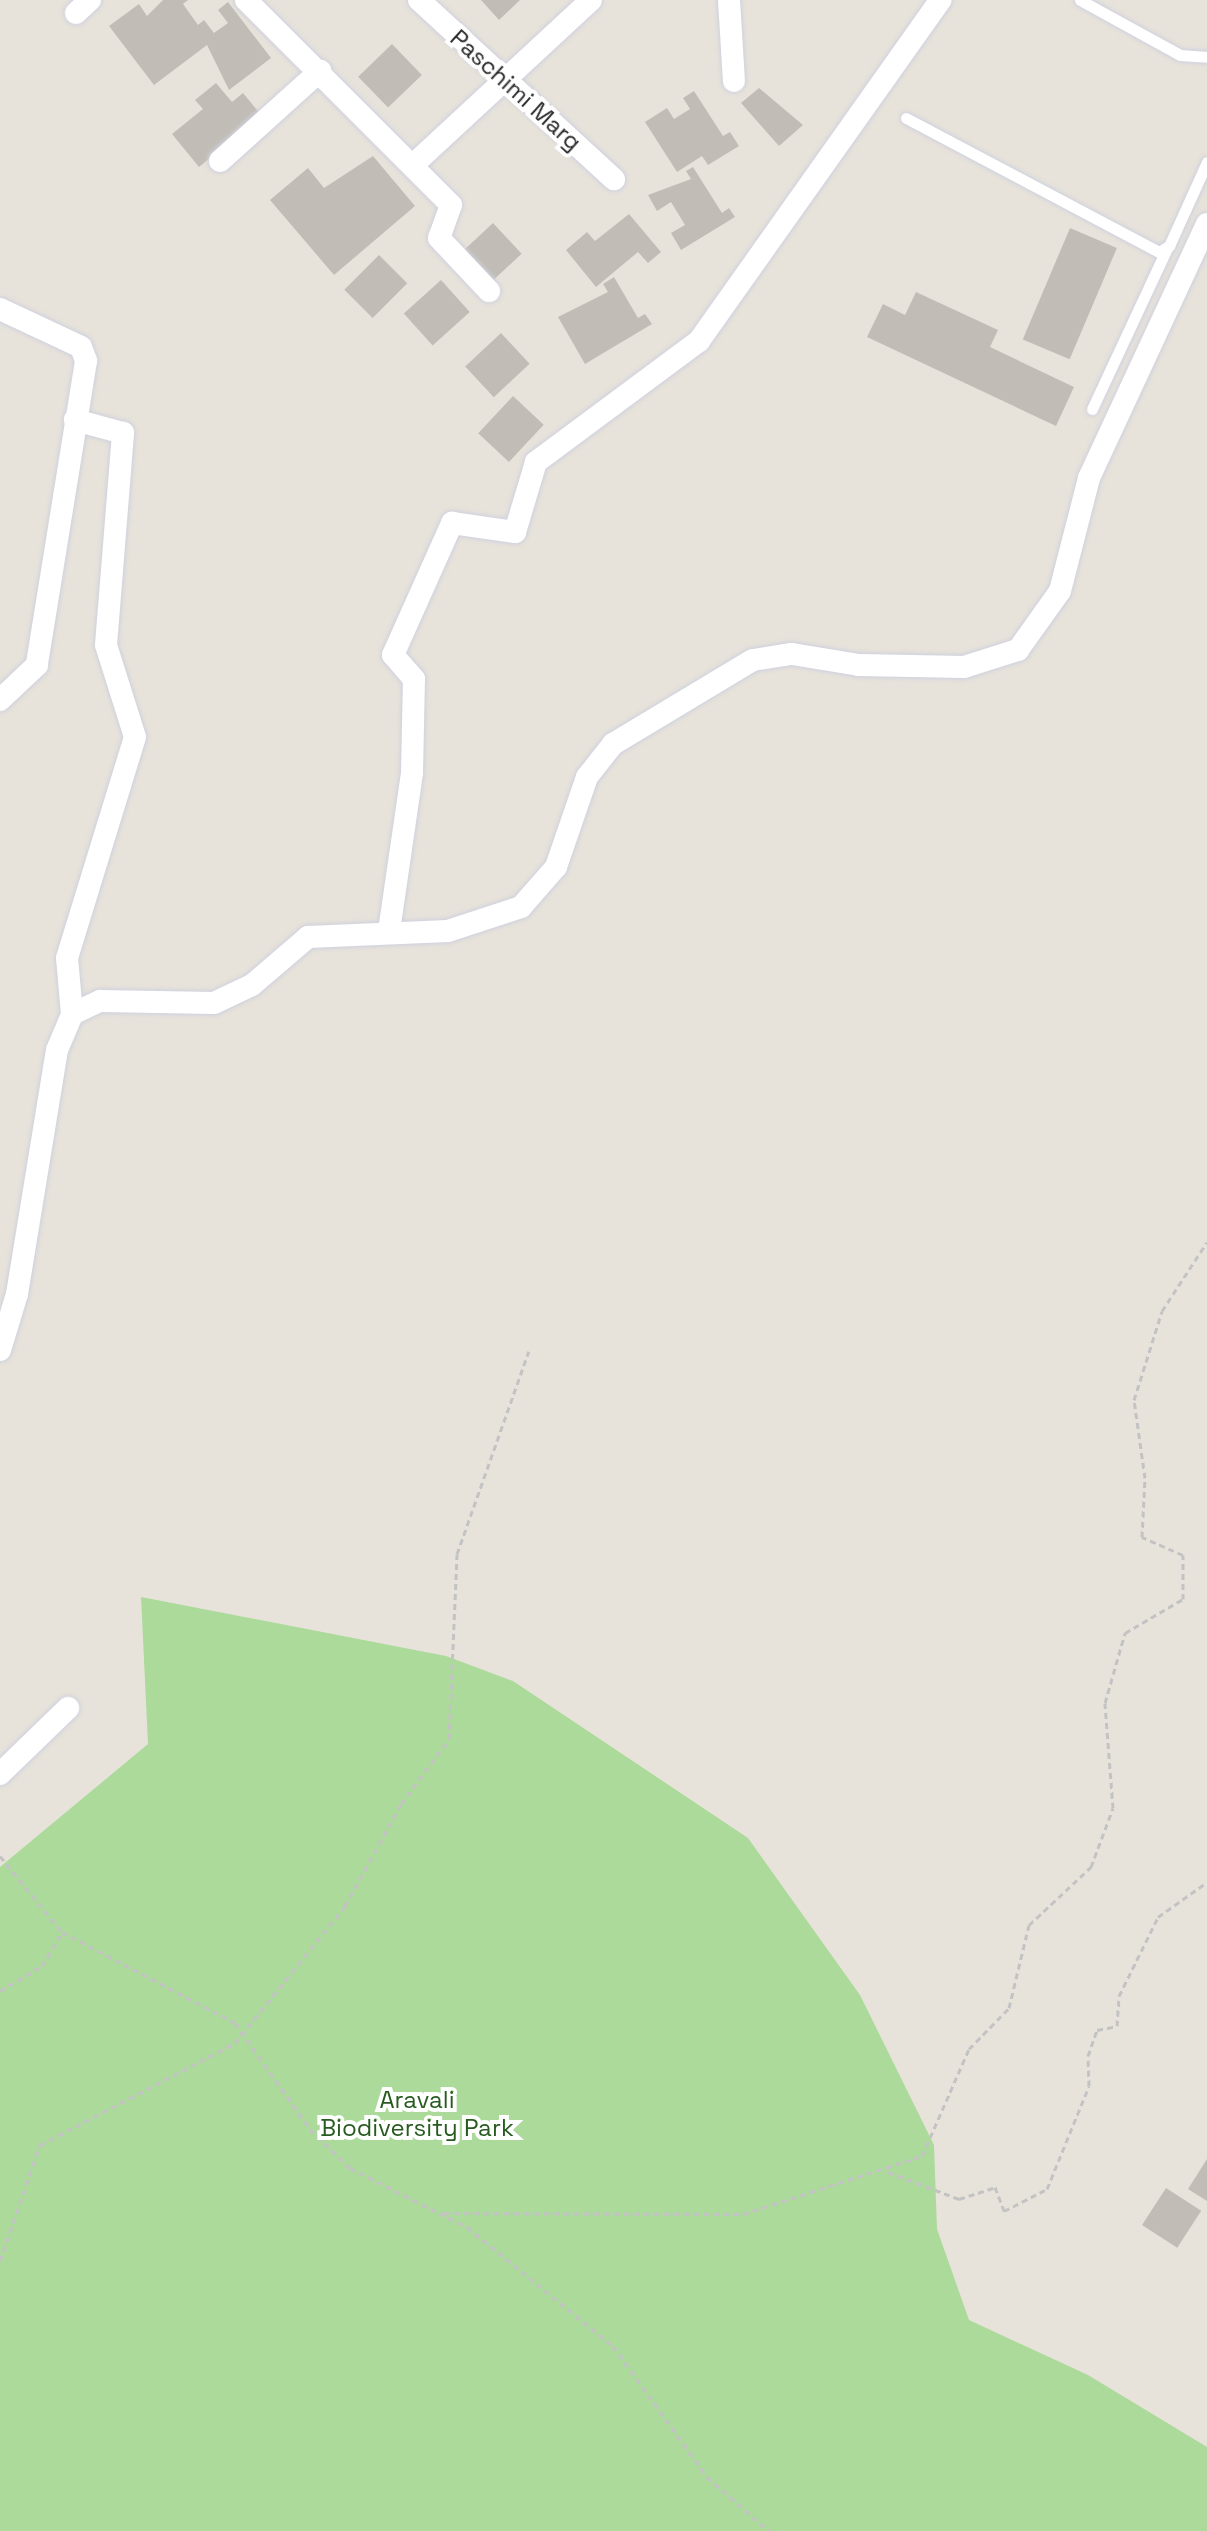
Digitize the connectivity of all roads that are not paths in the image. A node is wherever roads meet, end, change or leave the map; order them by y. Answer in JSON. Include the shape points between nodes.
{"nodes":[{"id":1,"x":246,"y":0,"type":"edge"},
{"id":2,"x":419,"y":0,"type":"edge"},
{"id":3,"x":591,"y":0,"type":"edge"},
{"id":4,"x":729,"y":0,"type":"edge"},
{"id":5,"x":940,"y":0,"type":"edge"},
{"id":6,"x":1080,"y":0,"type":"edge"},
{"id":7,"x":1207,"y":57,"type":"edge"},
{"id":8,"x":320,"y":71,"type":"junction"},
{"id":9,"x":734,"y":81,"type":"dead end"},
{"id":10,"x":507,"y":82,"type":"junction"},
{"id":11,"x":906,"y":118,"type":"dead end"},
{"id":12,"x":220,"y":161,"type":"dead end"},
{"id":13,"x":1207,"y":162,"type":"edge"},
{"id":14,"x":414,"y":164,"type":"junction"},
{"id":15,"x":614,"y":179,"type":"dead end"},
{"id":16,"x":1207,"y":224,"type":"edge"},
{"id":17,"x":1166,"y":250,"type":"junction"},
{"id":18,"x":489,"y":291,"type":"dead end"},
{"id":19,"x":0,"y":309,"type":"edge"},
{"id":20,"x":1092,"y":409,"type":"dead end"},
{"id":21,"x":75,"y":420,"type":"junction"},
{"id":22,"x":0,"y":700,"type":"edge"},
{"id":23,"x":389,"y":931,"type":"junction"},
{"id":24,"x":72,"y":1014,"type":"junction"},
{"id":25,"x":0,"y":1350,"type":"edge"},
{"id":26,"x":68,"y":1708,"type":"dead end"},
{"id":27,"x":0,"y":1774,"type":"edge"}],
"edges":[{"from":1,"to":8,"type":"street"},
{"from":2,"to":10,"type":"street","name":"Paschimi Marg"},
{"from":3,"to":10,"type":"street"},
{"from":4,"to":9,"type":"street"},
{"from":5,"to":23,"type":"street","via":[[699,341],[536,462],[515,532],[452,523],[393,655],[414,679],[414,694],[412,773]]},
{"from":6,"to":7,"type":"lane","via":[[1180,55]]},
{"from":8,"to":12,"type":"street"},
{"from":8,"to":14,"type":"street"},
{"from":10,"to":14,"type":"street"},
{"from":10,"to":15,"type":"street","name":"Paschimi Marg"},
{"from":11,"to":17,"type":"lane","via":[[1155,251]]},
{"from":13,"to":17,"type":"lane"},
{"from":14,"to":18,"type":"street","via":[[452,208],[439,238]]},
{"from":16,"to":23,"type":"street","via":[[1078,506],[1060,591],[1018,650],[964,667],[859,665],[792,654],[740,666],[632,731],[598,761],[556,867],[533,897],[455,931]]},
{"from":17,"to":20,"type":"lane"},
{"from":19,"to":21,"type":"street","via":[[85,353]]},
{"from":21,"to":22,"type":"street","via":[[37,665]]},
{"from":21,"to":24,"type":"street","via":[[123,433],[106,645],[135,737],[67,958]]},
{"from":23,"to":24,"type":"street","via":[[308,937],[252,985],[214,1003],[100,1001]]},
{"from":24,"to":25,"type":"street","via":[[57,1050],[17,1294]]},
{"from":26,"to":27,"type":"street"}]}
